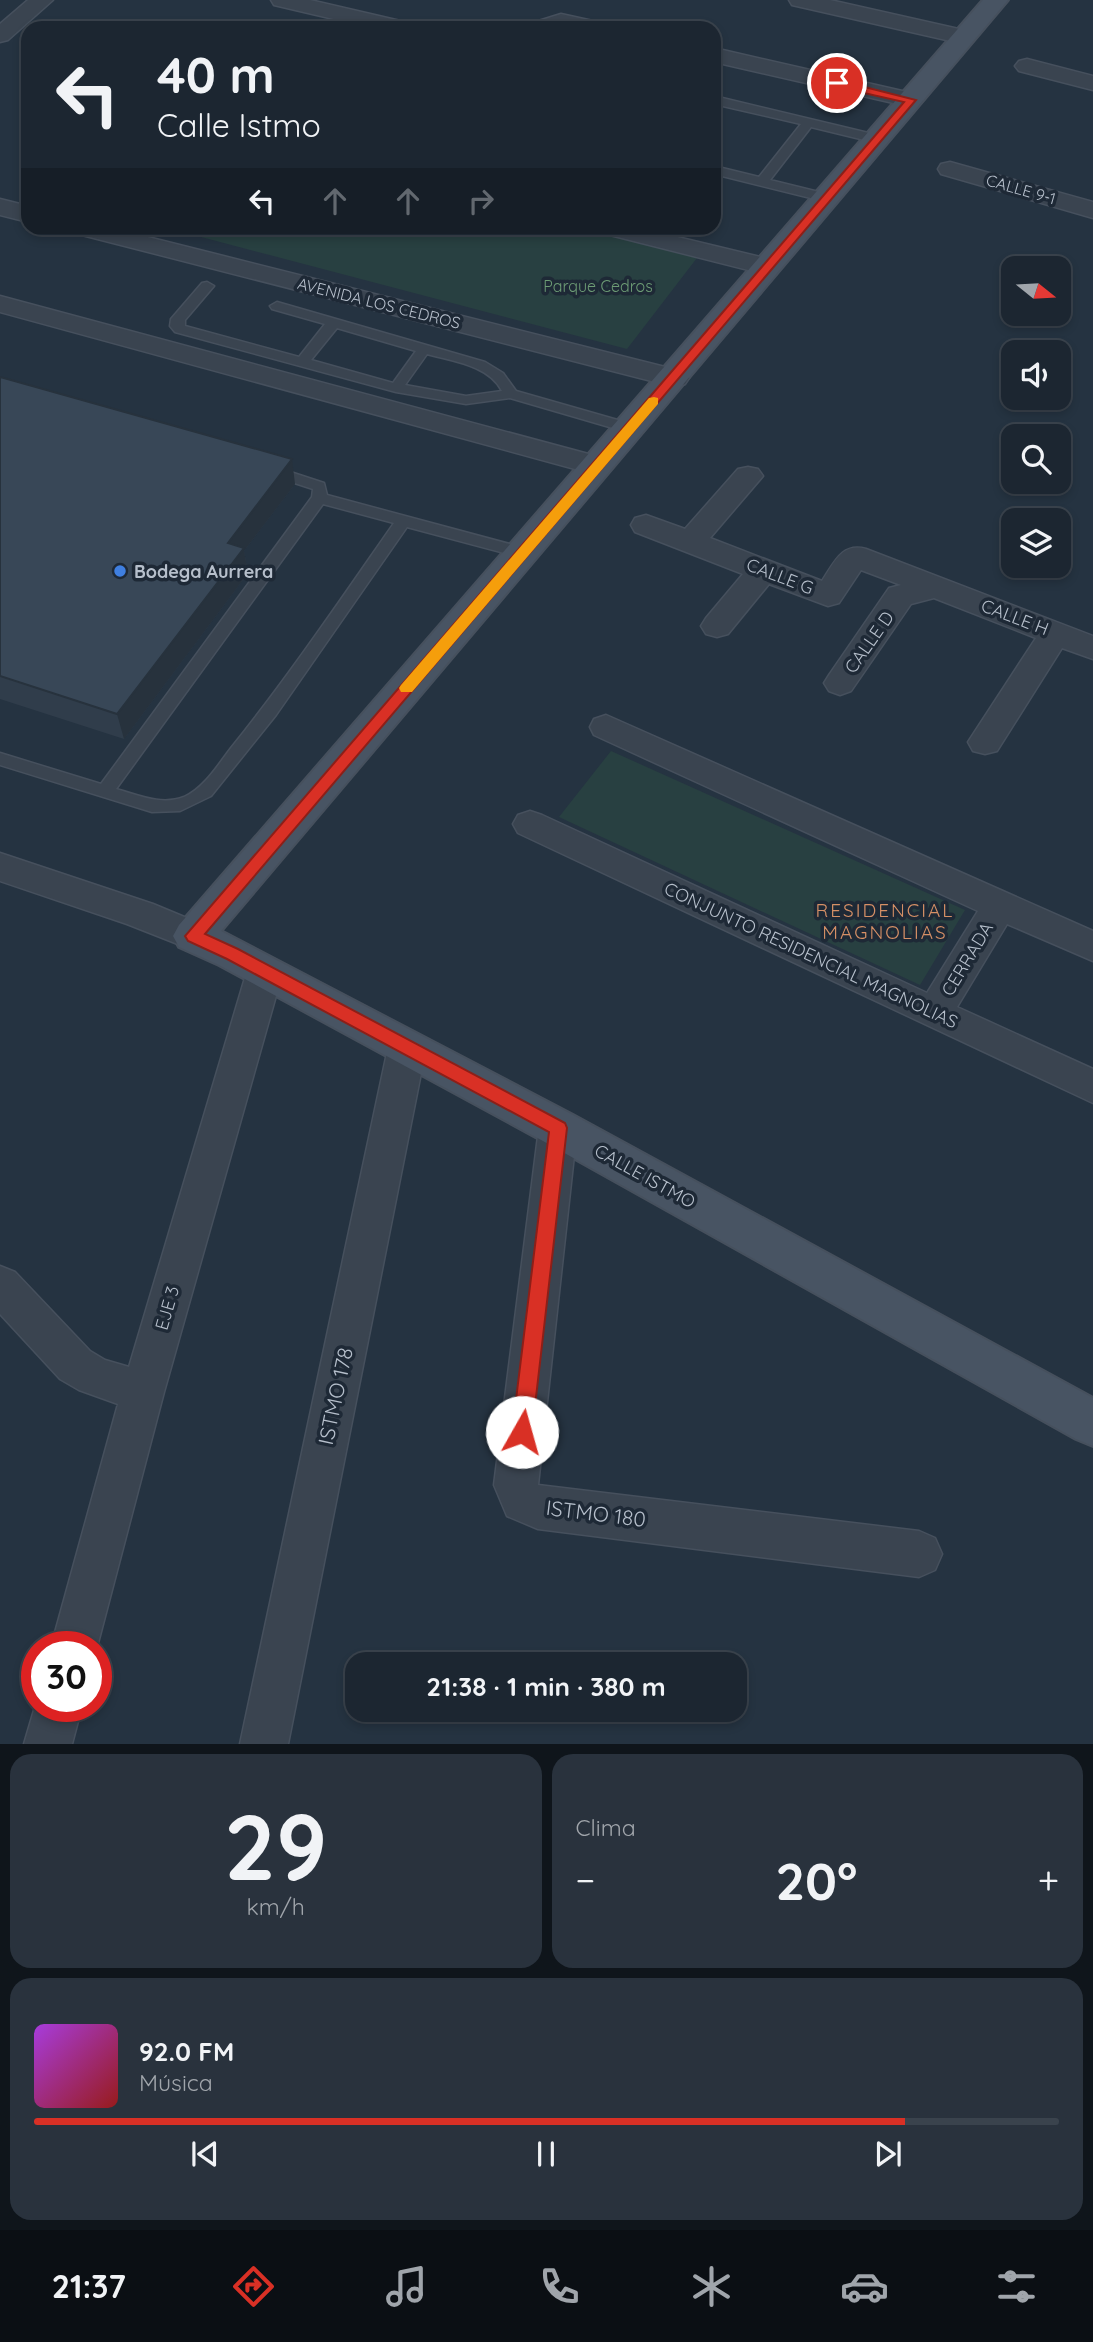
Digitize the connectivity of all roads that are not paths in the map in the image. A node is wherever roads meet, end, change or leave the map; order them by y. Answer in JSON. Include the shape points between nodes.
{"nodes":[{"id":1,"x":42,"y":0,"type":"edge"},
{"id":2,"x":282,"y":0,"type":"edge"},
{"id":3,"x":800,"y":0,"type":"edge"},
{"id":4,"x":996,"y":0,"type":"edge"},
{"id":5,"x":371,"y":21,"type":"edge"},
{"id":6,"x":13,"y":29,"type":"edge"},
{"id":7,"x":964,"y":37,"type":"junction"},
{"id":8,"x":721,"y":57,"type":"edge"},
{"id":9,"x":1027,"y":66,"type":"dead end"},
{"id":10,"x":1093,"y":83,"type":"edge"},
{"id":11,"x":911,"y":100,"type":"junction"},
{"id":12,"x":721,"y":102,"type":"edge"},
{"id":13,"x":809,"y":122,"type":"junction"},
{"id":14,"x":877,"y":139,"type":"junction"},
{"id":15,"x":950,"y":169,"type":"dead end"},
{"id":16,"x":721,"y":172,"type":"edge"},
{"id":17,"x":762,"y":182,"type":"junction"},
{"id":18,"x":827,"y":198,"type":"junction"},
{"id":19,"x":0,"y":206,"type":"edge"},
{"id":20,"x":1093,"y":210,"type":"edge"},
{"id":21,"x":21,"y":212,"type":"edge"},
{"id":22,"x":111,"y":235,"type":"edge"},
{"id":23,"x":639,"y":235,"type":"edge"},
{"id":24,"x":768,"y":267,"type":"junction"},
{"id":25,"x":207,"y":286,"type":"dead end"},
{"id":26,"x":0,"y":304,"type":"edge"},
{"id":27,"x":277,"y":306,"type":"dead end"},
{"id":28,"x":335,"y":321,"type":"junction"},
{"id":29,"x":425,"y":347,"type":"junction"},
{"id":30,"x":303,"y":361,"type":"junction"},
{"id":31,"x":675,"y":377,"type":"junction"},
{"id":32,"x":396,"y":388,"type":"junction"},
{"id":33,"x":510,"y":394,"type":"junction"},
{"id":34,"x":630,"y":428,"type":"junction"},
{"id":35,"x":597,"y":466,"type":"junction"},
{"id":36,"x":260,"y":467,"type":"edge"},
{"id":37,"x":748,"y":476,"type":"dead end"},
{"id":38,"x":319,"y":498,"type":"junction"},
{"id":39,"x":404,"y":520,"type":"junction"},
{"id":40,"x":646,"y":525,"type":"dead end"},
{"id":41,"x":690,"y":542,"type":"junction"},
{"id":42,"x":523,"y":553,"type":"junction"},
{"id":43,"x":763,"y":570,"type":"junction"},
{"id":44,"x":936,"y":587,"type":"junction"},
{"id":45,"x":717,"y":626,"type":"dead end"},
{"id":46,"x":1055,"y":633,"type":"junction"},
{"id":47,"x":1093,"y":648,"type":"edge"},
{"id":48,"x":840,"y":683,"type":"dead end"},
{"id":49,"x":606,"y":727,"type":"dead end"},
{"id":50,"x":985,"y":742,"type":"dead end"},
{"id":51,"x":0,"y":759,"type":"edge"},
{"id":52,"x":104,"y":793,"type":"junction"},
{"id":53,"x":530,"y":824,"type":"dead end"},
{"id":54,"x":0,"y":867,"type":"edge"},
{"id":55,"x":1000,"y":905,"type":"junction"},
{"id":56,"x":193,"y":936,"type":"junction"},
{"id":57,"x":1093,"y":947,"type":"edge"},
{"id":58,"x":265,"y":971,"type":"junction"},
{"id":59,"x":934,"y":1013,"type":"junction"},
{"id":60,"x":407,"y":1048,"type":"junction"},
{"id":61,"x":1093,"y":1087,"type":"edge"},
{"id":62,"x":558,"y":1128,"type":"junction"},
{"id":63,"x":0,"y":1285,"type":"edge"},
{"id":64,"x":143,"y":1392,"type":"junction"},
{"id":65,"x":1093,"y":1423,"type":"edge"},
{"id":66,"x":919,"y":1554,"type":"dead end"},
{"id":67,"x":78,"y":1631,"type":"edge"},
{"id":68,"x":54,"y":1722,"type":"edge"},
{"id":69,"x":48,"y":1744,"type":"edge"},
{"id":70,"x":264,"y":1744,"type":"edge"}],
"edges":[{"from":1,"to":6,"type":"street"},
{"from":2,"to":5,"type":"street"},
{"from":3,"to":7,"type":"street"},
{"from":4,"to":7,"type":"street"},
{"from":7,"to":11,"type":"street"},
{"from":8,"to":11,"type":"street"},
{"from":9,"to":10,"type":"street"},
{"from":11,"to":14,"type":"street"},
{"from":12,"to":13,"type":"lane"},
{"from":13,"to":14,"type":"lane"},
{"from":13,"to":17,"type":"lane"},
{"from":14,"to":18,"type":"street"},
{"from":15,"to":20,"type":"street","name":"CALLE 9-1"},
{"from":16,"to":17,"type":"lane"},
{"from":17,"to":18,"type":"lane"},
{"from":18,"to":24,"type":"street"},
{"from":19,"to":21,"type":"street"},
{"from":22,"to":31,"type":"street","name":"AVENIDA LOS CEDROS"},
{"from":23,"to":24,"type":"street"},
{"from":24,"to":31,"type":"street"},
{"from":25,"to":30,"type":"lane","via":[[178,319],[180,329]]},
{"from":26,"to":35,"type":"street"},
{"from":27,"to":28,"type":"lane"},
{"from":28,"to":29,"type":"lane"},
{"from":28,"to":30,"type":"lane"},
{"from":29,"to":32,"type":"lane"},
{"from":29,"to":33,"type":"lane","via":[[491,370],[505,381]]},
{"from":30,"to":32,"type":"lane"},
{"from":31,"to":34,"type":"street"},
{"from":32,"to":33,"type":"lane","via":[[466,400]]},
{"from":33,"to":34,"type":"lane"},
{"from":34,"to":35,"type":"street"},
{"from":35,"to":42,"type":"street"},
{"from":36,"to":38,"type":"lane","via":[[312,482],[321,488]]},
{"from":37,"to":41,"type":"street"},
{"from":38,"to":39,"type":"lane"},
{"from":38,"to":52,"type":"lane"},
{"from":39,"to":42,"type":"lane"},
{"from":39,"to":52,"type":"lane","via":[[271,711],[205,792],[184,804],[163,807]]},
{"from":40,"to":41,"type":"street","name":"CALLE G"},
{"from":41,"to":43,"type":"street","name":"CALLE G"},
{"from":42,"to":56,"type":"street"},
{"from":43,"to":44,"type":"street","name":"CALLE G","via":[[828,595],[855,556]]},
{"from":43,"to":45,"type":"street"},
{"from":44,"to":46,"type":"street","name":"CALLE H"},
{"from":44,"to":48,"type":"street","name":"CALLE D","via":[[900,596]]},
{"from":46,"to":47,"type":"street","name":"CALLE H"},
{"from":46,"to":50,"type":"street"},
{"from":49,"to":55,"type":"street"},
{"from":51,"to":52,"type":"lane"},
{"from":53,"to":59,"type":"street","name":"CONJUNTO RESIDENCIAL MAGNOLIAS"},
{"from":54,"to":56,"type":"street"},
{"from":55,"to":57,"type":"street"},
{"from":55,"to":59,"type":"street","name":"CERRADA"},
{"from":56,"to":58,"type":"street","name":"CALLE ISTMO"},
{"from":58,"to":60,"type":"street","name":"CALLE ISTMO"},
{"from":58,"to":64,"type":"street","name":"EJE 3"},
{"from":59,"to":61,"type":"street","name":"CONJUNTO RESIDENCIAL MAGNOLIAS"},
{"from":60,"to":62,"type":"street","name":"CALLE ISTMO"},
{"from":60,"to":70,"type":"street","name":"ISTMO 178"},
{"from":62,"to":65,"type":"street","name":"CALLE ISTMO"},
{"from":62,"to":66,"type":"street","name":"ISTMO 180","via":[[516,1485],[523,1501],[538,1507]]},
{"from":63,"to":64,"type":"street","via":[[75,1364],[107,1381]]},
{"from":64,"to":67,"type":"street","name":"EJE 3"},
{"from":68,"to":69,"type":"street"}]}
